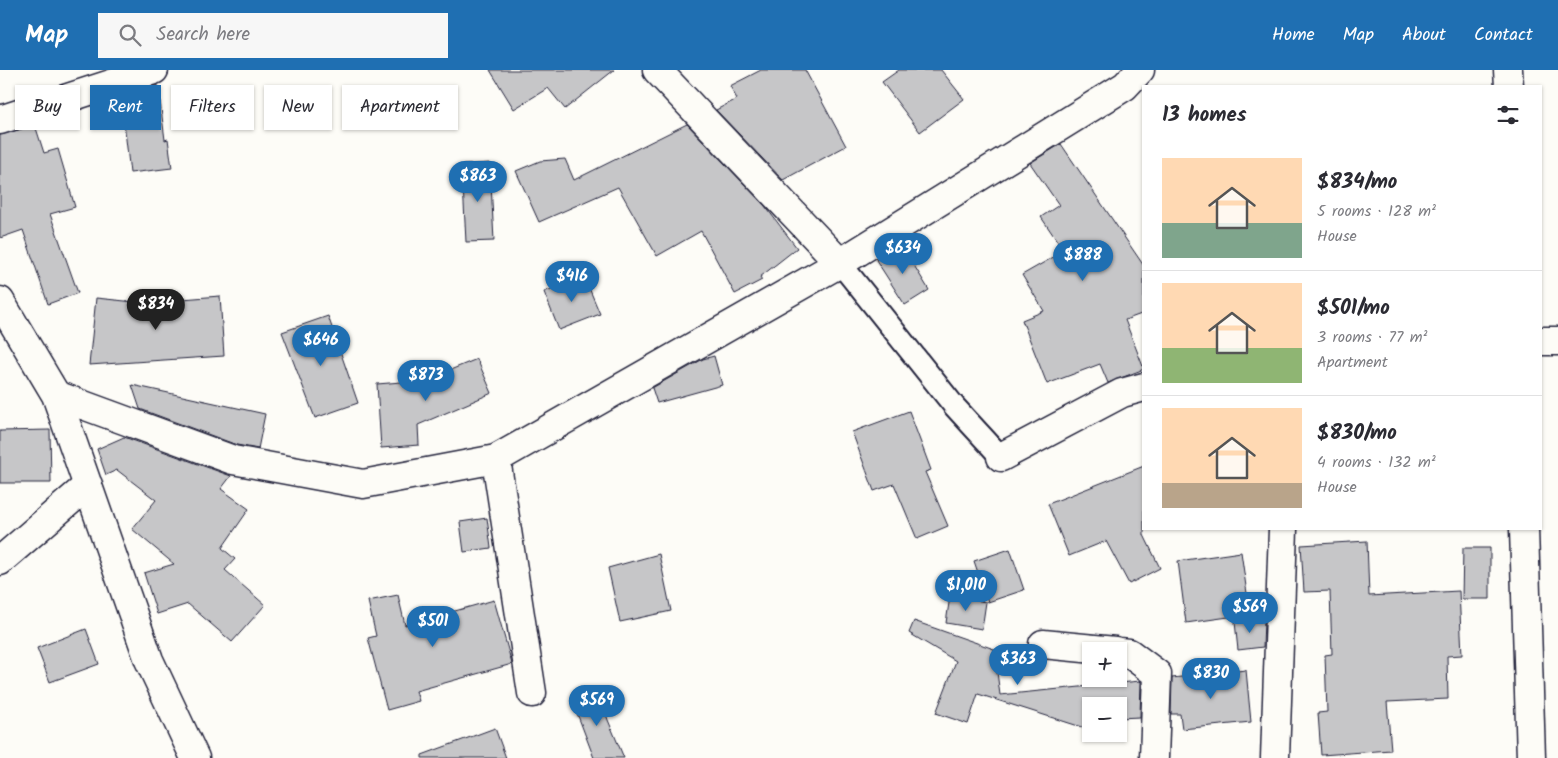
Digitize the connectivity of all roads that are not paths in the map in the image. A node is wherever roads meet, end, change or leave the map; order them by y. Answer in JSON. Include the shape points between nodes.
{"nodes":[{"id":1,"x":154,"y":70,"type":"edge"},
{"id":2,"x":657,"y":70,"type":"edge"},
{"id":3,"x":1140,"y":70,"type":"edge"},
{"id":4,"x":1508,"y":70,"type":"edge"},
{"id":5,"x":1509,"y":85,"type":"edge"},
{"id":6,"x":0,"y":120,"type":"edge"},
{"id":7,"x":840,"y":263,"type":"junction"},
{"id":8,"x":0,"y":300,"type":"edge"},
{"id":9,"x":1542,"y":341,"type":"edge"},
{"id":10,"x":1558,"y":341,"type":"edge"},
{"id":11,"x":1142,"y":388,"type":"edge"},
{"id":12,"x":56,"y":395,"type":"junction"},
{"id":13,"x":1001,"y":457,"type":"joint"},
{"id":14,"x":496,"y":459,"type":"junction"},
{"id":15,"x":88,"y":485,"type":"junction"},
{"id":16,"x":1283,"y":530,"type":"edge"},
{"id":17,"x":1524,"y":530,"type":"edge"},
{"id":18,"x":0,"y":561,"type":"edge"},
{"id":19,"x":1043,"y":644,"type":"dead end"},
{"id":20,"x":1082,"y":648,"type":"edge"},
{"id":21,"x":1127,"y":653,"type":"edge"},
{"id":22,"x":532,"y":693,"type":"dead end"},
{"id":23,"x":195,"y":758,"type":"edge"},
{"id":24,"x":1154,"y":758,"type":"edge"},
{"id":25,"x":1275,"y":758,"type":"edge"},
{"id":26,"x":1532,"y":758,"type":"edge"}],
"edges":[{"from":1,"to":6,"type":"street"},
{"from":2,"to":7,"type":"street"},
{"from":3,"to":7,"type":"street","via":[[1125,86]]},
{"from":4,"to":5,"type":"street"},
{"from":7,"to":13,"type":"street","via":[[956,407]]},
{"from":7,"to":14,"type":"street"},
{"from":8,"to":12,"type":"street"},
{"from":9,"to":10,"type":"street"},
{"from":11,"to":13,"type":"street","via":[[1122,393]]},
{"from":12,"to":14,"type":"street","via":[[233,460],[363,484]]},
{"from":12,"to":15,"type":"street"},
{"from":14,"to":22,"type":"street"},
{"from":15,"to":18,"type":"street"},
{"from":15,"to":23,"type":"street","via":[[149,660]]},
{"from":16,"to":25,"type":"street"},
{"from":17,"to":26,"type":"street"},
{"from":19,"to":20,"type":"street"},
{"from":21,"to":24,"type":"street","via":[[1157,674]]}]}
